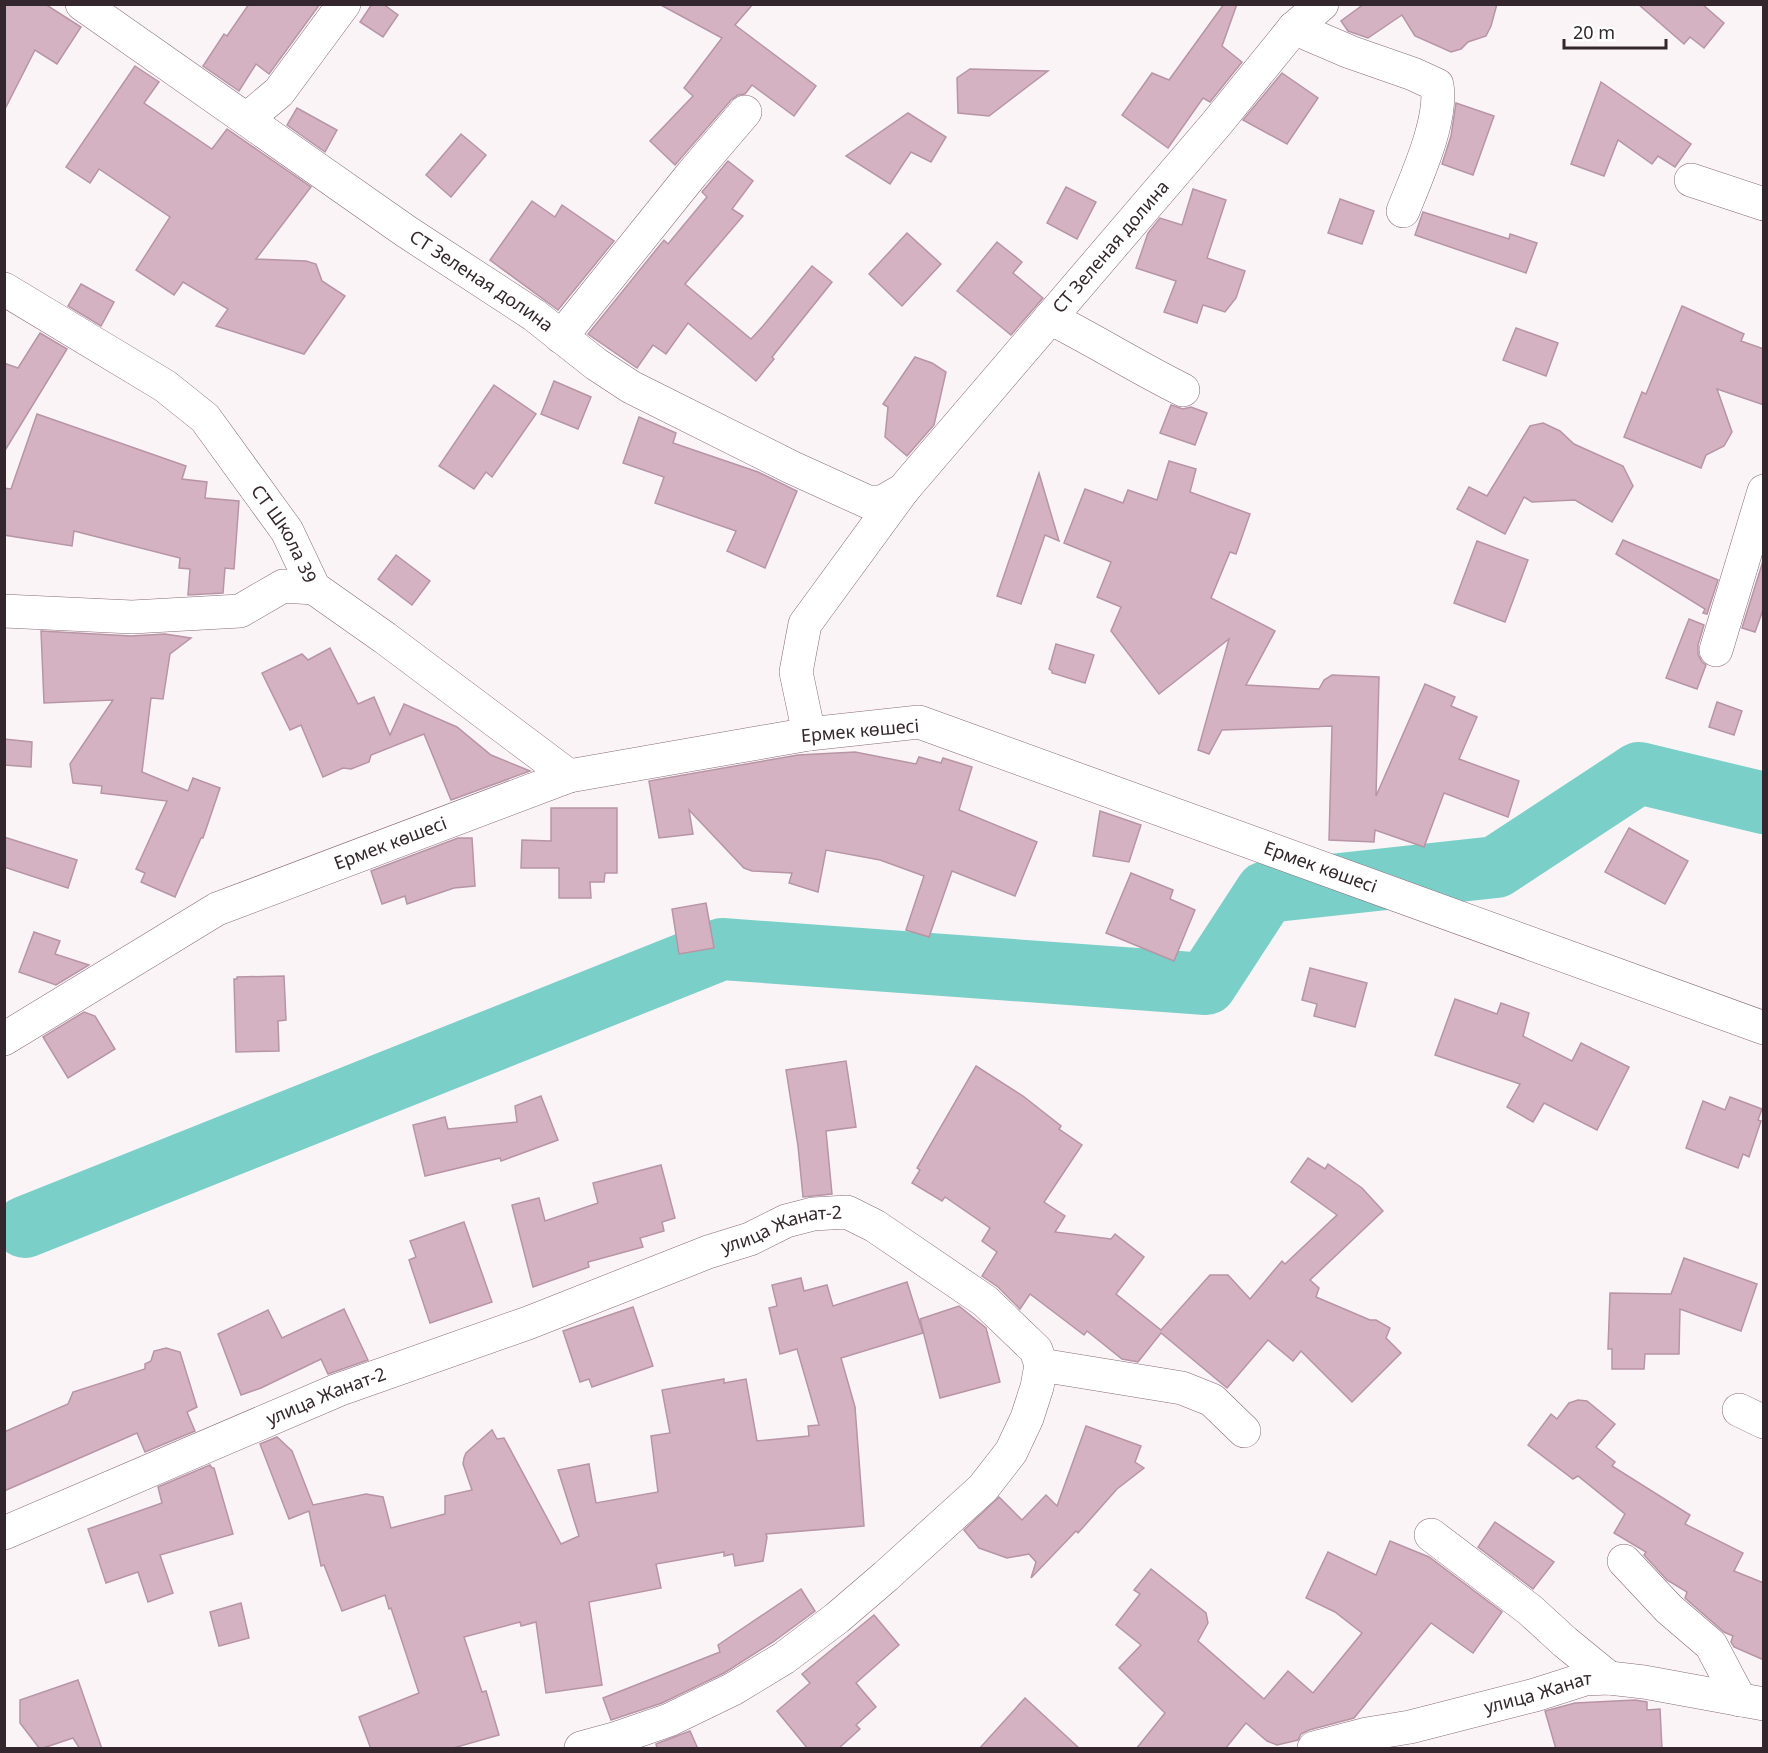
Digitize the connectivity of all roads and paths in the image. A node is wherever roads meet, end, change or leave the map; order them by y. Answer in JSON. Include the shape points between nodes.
{"nodes":[{"id":1,"x":82,"y":4,"type":"edge"},
{"id":2,"x":344,"y":4,"type":"edge"},
{"id":3,"x":1322,"y":4,"type":"edge"},
{"id":4,"x":1294,"y":28,"type":"junction"},
{"id":5,"x":745,"y":112,"type":"dead end"},
{"id":6,"x":247,"y":119,"type":"junction"},
{"id":7,"x":1691,"y":180,"type":"dead end"},
{"id":8,"x":1764,"y":204,"type":"edge"},
{"id":9,"x":1403,"y":211,"type":"dead end"},
{"id":10,"x":4,"y":289,"type":"edge"},
{"id":11,"x":1050,"y":318,"type":"junction"},
{"id":12,"x":561,"y":337,"type":"junction"},
{"id":13,"x":1183,"y":390,"type":"dead end"},
{"id":14,"x":903,"y":490,"type":"junction"},
{"id":15,"x":1764,"y":491,"type":"edge"},
{"id":16,"x":4,"y":588,"type":"edge"},
{"id":17,"x":314,"y":588,"type":"junction"},
{"id":18,"x":4,"y":611,"type":"edge"},
{"id":19,"x":41,"y":613,"type":"junction"},
{"id":20,"x":1716,"y":650,"type":"dead end"},
{"id":21,"x":810,"y":734,"type":"junction"},
{"id":22,"x":569,"y":776,"type":"junction"},
{"id":23,"x":1764,"y":1028,"type":"edge"},
{"id":24,"x":4,"y":1039,"type":"edge"},
{"id":25,"x":1041,"y":1365,"type":"junction"},
{"id":26,"x":1244,"y":1431,"type":"dead end"},
{"id":27,"x":4,"y":1533,"type":"edge"},
{"id":28,"x":1431,"y":1534,"type":"dead end"},
{"id":29,"x":1624,"y":1561,"type":"dead end"},
{"id":30,"x":1610,"y":1678,"type":"junction"},
{"id":31,"x":1752,"y":1702,"type":"edge"},
{"id":32,"x":581,"y":1749,"type":"edge"},
{"id":33,"x":1314,"y":1749,"type":"edge"}],
"edges":[{"from":1,"to":6,"type":"street","name":"СТ Зеленая долина"},
{"from":2,"to":6,"type":"street","via":[[279,92]]},
{"from":3,"to":4,"type":"street","name":"СТ Зеленая долина"},
{"from":4,"to":9,"type":"street","via":[[1437,85],[1438,109]]},
{"from":4,"to":11,"type":"street","name":"СТ Зеленая долина"},
{"from":5,"to":12,"type":"street"},
{"from":6,"to":12,"type":"street","name":"СТ Зеленая долина"},
{"from":7,"to":8,"type":"street"},
{"from":10,"to":17,"type":"street","name":"СТ Школа 39","via":[[165,386],[205,418],[287,531]]},
{"from":11,"to":13,"type":"street"},
{"from":11,"to":14,"type":"street","name":"СТ Зеленая долина"},
{"from":12,"to":14,"type":"street","name":"СТ Зеленая долина","via":[[631,387],[833,487],[868,502],[882,502]]},
{"from":14,"to":21,"type":"street","name":"СТ Зеленая долина","via":[[805,624],[796,672]]},
{"from":15,"to":20,"type":"street"},
{"from":16,"to":19,"type":"street"},
{"from":17,"to":19,"type":"street","via":[[283,586],[240,611],[132,616]]},
{"from":17,"to":22,"type":"street","name":"СТ Школа 39"},
{"from":18,"to":19,"type":"street"},
{"from":21,"to":22,"type":"street","name":"Ермек көшесі"},
{"from":21,"to":23,"type":"street","name":"Ермек көшесі","via":[[919,722]]},
{"from":22,"to":24,"type":"street","name":"Ермек көшесі","via":[[217,909]]},
{"from":25,"to":26,"type":"street","via":[[1182,1388],[1212,1400]]},
{"from":25,"to":27,"type":"street","name":"улица Жанат-2","via":[[1036,1350],[986,1301],[902,1242],[848,1212],[813,1214],[786,1221],[750,1239],[528,1323],[338,1390]]},
{"from":25,"to":32,"type":"street","via":[[1027,1418],[1011,1452],[983,1488],[837,1618],[784,1658],[733,1689],[669,1720]]},
{"from":28,"to":30,"type":"street"},
{"from":29,"to":31,"type":"street","via":[[1669,1609],[1711,1645]]},
{"from":30,"to":31,"type":"street","name":"улица Жанат"},
{"from":30,"to":33,"type":"street","name":"улица Жанат","via":[[1585,1679]]}]}
